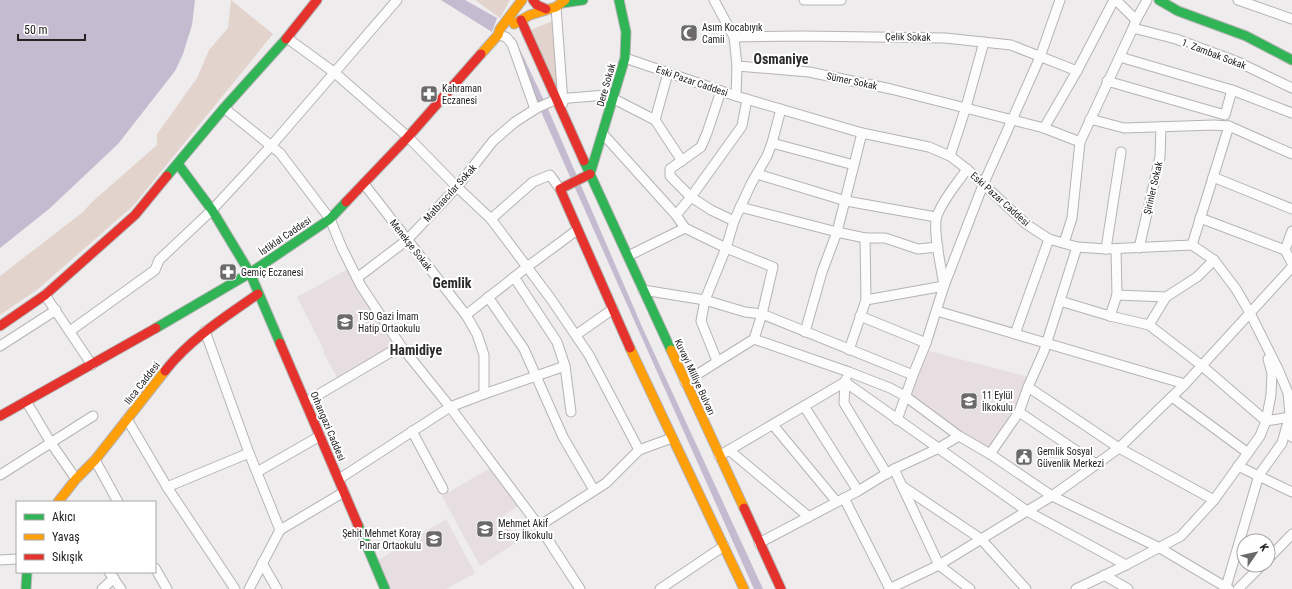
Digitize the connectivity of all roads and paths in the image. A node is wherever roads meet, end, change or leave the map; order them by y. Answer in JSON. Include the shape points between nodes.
{"nodes":[{"id":1,"x":317,"y":0,"type":"edge"},
{"id":2,"x":397,"y":0,"type":"edge"},
{"id":3,"x":517,"y":0,"type":"edge"},
{"id":4,"x":522,"y":0,"type":"edge"},
{"id":5,"x":533,"y":0,"type":"edge"},
{"id":6,"x":583,"y":0,"type":"edge"},
{"id":7,"x":619,"y":0,"type":"edge"},
{"id":8,"x":714,"y":0,"type":"edge"},
{"id":9,"x":804,"y":0,"type":"edge"},
{"id":10,"x":841,"y":0,"type":"edge"},
{"id":11,"x":1060,"y":0,"type":"edge"},
{"id":12,"x":1115,"y":0,"type":"edge"},
{"id":13,"x":1147,"y":0,"type":"edge"},
{"id":14,"x":1159,"y":0,"type":"edge"},
{"id":15,"x":1238,"y":0,"type":"edge"},
{"id":16,"x":561,"y":3,"type":"edge"},
{"id":17,"x":516,"y":10,"type":"junction"},
{"id":18,"x":546,"y":10,"type":"junction"},
{"id":19,"x":1292,"y":19,"type":"edge"},
{"id":20,"x":520,"y":20,"type":"junction"},
{"id":21,"x":509,"y":23,"type":"junction"},
{"id":22,"x":1134,"y":24,"type":"junction"},
{"id":23,"x":500,"y":32,"type":"junction"},
{"id":24,"x":734,"y":37,"type":"junction"},
{"id":25,"x":288,"y":38,"type":"junction"},
{"id":26,"x":984,"y":42,"type":"junction"},
{"id":27,"x":1040,"y":57,"type":"junction"},
{"id":28,"x":1120,"y":57,"type":"junction"},
{"id":29,"x":625,"y":58,"type":"junction"},
{"id":30,"x":1292,"y":60,"type":"edge"},
{"id":31,"x":737,"y":66,"type":"junction"},
{"id":32,"x":1077,"y":71,"type":"junction"},
{"id":33,"x":335,"y":72,"type":"junction"},
{"id":34,"x":668,"y":73,"type":"junction"},
{"id":35,"x":1107,"y":81,"type":"junction"},
{"id":36,"x":1292,"y":88,"type":"edge"},
{"id":37,"x":1232,"y":90,"type":"junction"},
{"id":38,"x":721,"y":91,"type":"junction"},
{"id":39,"x":736,"y":96,"type":"junction"},
{"id":40,"x":560,"y":99,"type":"junction"},
{"id":41,"x":614,"y":99,"type":"junction"},
{"id":42,"x":747,"y":99,"type":"junction"},
{"id":43,"x":541,"y":106,"type":"junction"},
{"id":44,"x":966,"y":107,"type":"junction"},
{"id":45,"x":224,"y":108,"type":"junction"},
{"id":46,"x":781,"y":109,"type":"junction"},
{"id":47,"x":1292,"y":113,"type":"edge"},
{"id":48,"x":1090,"y":119,"type":"junction"},
{"id":49,"x":655,"y":120,"type":"junction"},
{"id":50,"x":1012,"y":120,"type":"junction"},
{"id":51,"x":1229,"y":126,"type":"junction"},
{"id":52,"x":1161,"y":127,"type":"junction"},
{"id":53,"x":1044,"y":128,"type":"junction"},
{"id":54,"x":862,"y":133,"type":"junction"},
{"id":55,"x":603,"y":134,"type":"junction"},
{"id":56,"x":408,"y":137,"type":"junction"},
{"id":57,"x":1080,"y":142,"type":"junction"},
{"id":58,"x":772,"y":143,"type":"junction"},
{"id":59,"x":271,"y":146,"type":"junction"},
{"id":60,"x":1121,"y":152,"type":"dead end"},
{"id":61,"x":1292,"y":154,"type":"edge"},
{"id":62,"x":950,"y":156,"type":"junction"},
{"id":63,"x":682,"y":161,"type":"junction"},
{"id":64,"x":178,"y":164,"type":"junction"},
{"id":65,"x":854,"y":165,"type":"junction"},
{"id":66,"x":968,"y":170,"type":"junction"},
{"id":67,"x":590,"y":174,"type":"junction"},
{"id":68,"x":757,"y":174,"type":"junction"},
{"id":69,"x":1213,"y":177,"type":"junction"},
{"id":70,"x":364,"y":184,"type":"junction"},
{"id":71,"x":983,"y":185,"type":"junction"},
{"id":72,"x":457,"y":187,"type":"junction"},
{"id":73,"x":564,"y":187,"type":"junction"},
{"id":74,"x":691,"y":197,"type":"junction"},
{"id":75,"x":846,"y":200,"type":"junction"},
{"id":76,"x":740,"y":208,"type":"junction"},
{"id":77,"x":1292,"y":209,"type":"edge"},
{"id":78,"x":212,"y":210,"type":"junction"},
{"id":79,"x":676,"y":215,"type":"junction"},
{"id":80,"x":936,"y":217,"type":"junction"},
{"id":81,"x":1200,"y":218,"type":"junction"},
{"id":82,"x":330,"y":219,"type":"junction"},
{"id":83,"x":491,"y":219,"type":"junction"},
{"id":84,"x":734,"y":221,"type":"junction"},
{"id":85,"x":685,"y":228,"type":"junction"},
{"id":86,"x":577,"y":230,"type":"junction"},
{"id":87,"x":1292,"y":231,"type":"edge"},
{"id":88,"x":837,"y":232,"type":"junction"},
{"id":89,"x":865,"y":238,"type":"junction"},
{"id":90,"x":1049,"y":239,"type":"junction"},
{"id":91,"x":407,"y":240,"type":"junction"},
{"id":92,"x":1064,"y":243,"type":"junction"},
{"id":93,"x":1192,"y":245,"type":"junction"},
{"id":94,"x":938,"y":247,"type":"junction"},
{"id":95,"x":1077,"y":247,"type":"junction"},
{"id":96,"x":726,"y":248,"type":"junction"},
{"id":97,"x":1139,"y":248,"type":"junction"},
{"id":98,"x":1111,"y":249,"type":"junction"},
{"id":99,"x":1285,"y":250,"type":"junction"},
{"id":100,"x":628,"y":256,"type":"junction"},
{"id":101,"x":1214,"y":260,"type":"junction"},
{"id":102,"x":1292,"y":263,"type":"edge"},
{"id":103,"x":527,"y":267,"type":"junction"},
{"id":104,"x":1292,"y":268,"type":"edge"},
{"id":105,"x":250,"y":273,"type":"junction"},
{"id":106,"x":514,"y":277,"type":"junction"},
{"id":107,"x":357,"y":278,"type":"junction"},
{"id":108,"x":944,"y":286,"type":"junction"},
{"id":109,"x":643,"y":290,"type":"junction"},
{"id":110,"x":258,"y":294,"type":"junction"},
{"id":111,"x":45,"y":295,"type":"junction"},
{"id":112,"x":1117,"y":295,"type":"junction"},
{"id":113,"x":488,"y":297,"type":"junction"},
{"id":114,"x":1166,"y":297,"type":"junction"},
{"id":115,"x":705,"y":300,"type":"junction"},
{"id":116,"x":866,"y":300,"type":"junction"},
{"id":117,"x":1060,"y":300,"type":"junction"},
{"id":118,"x":613,"y":309,"type":"junction"},
{"id":119,"x":56,"y":310,"type":"junction"},
{"id":120,"x":937,"y":311,"type":"junction"},
{"id":121,"x":1250,"y":313,"type":"junction"},
{"id":122,"x":762,"y":314,"type":"junction"},
{"id":123,"x":466,"y":315,"type":"junction"},
{"id":124,"x":860,"y":316,"type":"junction"},
{"id":125,"x":1110,"y":316,"type":"junction"},
{"id":126,"x":1149,"y":325,"type":"junction"},
{"id":127,"x":0,"y":326,"type":"edge"},
{"id":128,"x":70,"y":331,"type":"junction"},
{"id":129,"x":205,"y":331,"type":"junction"},
{"id":130,"x":804,"y":332,"type":"junction"},
{"id":131,"x":1015,"y":334,"type":"junction"},
{"id":132,"x":576,"y":335,"type":"junction"},
{"id":133,"x":754,"y":339,"type":"junction"},
{"id":134,"x":926,"y":343,"type":"junction"},
{"id":135,"x":1046,"y":344,"type":"junction"},
{"id":136,"x":1265,"y":344,"type":"junction"},
{"id":137,"x":0,"y":346,"type":"edge"},
{"id":138,"x":401,"y":346,"type":"junction"},
{"id":139,"x":849,"y":350,"type":"junction"},
{"id":140,"x":717,"y":361,"type":"junction"},
{"id":141,"x":92,"y":365,"type":"junction"},
{"id":142,"x":1201,"y":365,"type":"junction"},
{"id":143,"x":565,"y":366,"type":"junction"},
{"id":144,"x":849,"y":372,"type":"junction"},
{"id":145,"x":537,"y":375,"type":"junction"},
{"id":146,"x":913,"y":375,"type":"junction"},
{"id":147,"x":685,"y":382,"type":"junction"},
{"id":148,"x":845,"y":382,"type":"junction"},
{"id":149,"x":1185,"y":384,"type":"junction"},
{"id":150,"x":1028,"y":387,"type":"junction"},
{"id":151,"x":484,"y":394,"type":"junction"},
{"id":152,"x":905,"y":396,"type":"junction"},
{"id":153,"x":1172,"y":397,"type":"junction"},
{"id":154,"x":26,"y":402,"type":"junction"},
{"id":155,"x":306,"y":402,"type":"junction"},
{"id":156,"x":804,"y":406,"type":"junction"},
{"id":157,"x":450,"y":407,"type":"junction"},
{"id":158,"x":571,"y":412,"type":"dead end"},
{"id":159,"x":1019,"y":412,"type":"junction"},
{"id":160,"x":1291,"y":415,"type":"edge"},
{"id":161,"x":0,"y":416,"type":"edge"},
{"id":162,"x":93,"y":416,"type":"dead end"},
{"id":163,"x":128,"y":419,"type":"junction"},
{"id":164,"x":897,"y":420,"type":"junction"},
{"id":165,"x":1266,"y":421,"type":"junction"},
{"id":166,"x":773,"y":425,"type":"junction"},
{"id":167,"x":412,"y":432,"type":"junction"},
{"id":168,"x":320,"y":436,"type":"junction"},
{"id":169,"x":959,"y":436,"type":"junction"},
{"id":170,"x":1292,"y":437,"type":"edge"},
{"id":171,"x":672,"y":438,"type":"junction"},
{"id":172,"x":50,"y":443,"type":"junction"},
{"id":173,"x":1119,"y":448,"type":"junction"},
{"id":174,"x":937,"y":449,"type":"junction"},
{"id":175,"x":639,"y":450,"type":"junction"},
{"id":176,"x":730,"y":450,"type":"junction"},
{"id":177,"x":249,"y":453,"type":"junction"},
{"id":178,"x":1248,"y":453,"type":"junction"},
{"id":179,"x":990,"y":454,"type":"junction"},
{"id":180,"x":719,"y":456,"type":"junction"},
{"id":181,"x":95,"y":460,"type":"junction"},
{"id":182,"x":1096,"y":464,"type":"junction"},
{"id":183,"x":1238,"y":466,"type":"junction"},
{"id":184,"x":257,"y":472,"type":"junction"},
{"id":185,"x":891,"y":472,"type":"junction"},
{"id":186,"x":0,"y":475,"type":"edge"},
{"id":187,"x":1259,"y":476,"type":"junction"},
{"id":188,"x":76,"y":479,"type":"junction"},
{"id":189,"x":339,"y":479,"type":"junction"},
{"id":190,"x":902,"y":486,"type":"junction"},
{"id":191,"x":167,"y":487,"type":"junction"},
{"id":192,"x":443,"y":489,"type":"dead end"},
{"id":193,"x":594,"y":490,"type":"junction"},
{"id":194,"x":858,"y":491,"type":"junction"},
{"id":195,"x":344,"y":492,"type":"junction"},
{"id":196,"x":1292,"y":492,"type":"edge"},
{"id":197,"x":1052,"y":496,"type":"junction"},
{"id":198,"x":840,"y":500,"type":"junction"},
{"id":199,"x":1214,"y":500,"type":"junction"},
{"id":200,"x":59,"y":501,"type":"edge"},
{"id":201,"x":117,"y":501,"type":"edge"},
{"id":202,"x":1027,"y":511,"type":"junction"},
{"id":203,"x":809,"y":517,"type":"junction"},
{"id":204,"x":539,"y":526,"type":"junction"},
{"id":205,"x":280,"y":530,"type":"junction"},
{"id":206,"x":1292,"y":534,"type":"edge"},
{"id":207,"x":981,"y":539,"type":"junction"},
{"id":208,"x":759,"y":543,"type":"junction"},
{"id":209,"x":724,"y":546,"type":"junction"},
{"id":210,"x":1160,"y":548,"type":"junction"},
{"id":211,"x":1276,"y":550,"type":"edge"},
{"id":212,"x":16,"y":558,"type":"edge"},
{"id":213,"x":0,"y":560,"type":"edge"},
{"id":214,"x":262,"y":563,"type":"junction"},
{"id":215,"x":939,"y":565,"type":"junction"},
{"id":216,"x":1126,"y":565,"type":"junction"},
{"id":217,"x":156,"y":570,"type":"edge"},
{"id":218,"x":28,"y":573,"type":"edge"},
{"id":219,"x":1254,"y":573,"type":"edge"},
{"id":220,"x":111,"y":575,"type":"edge"},
{"id":221,"x":1104,"y":575,"type":"junction"},
{"id":222,"x":1081,"y":588,"type":"edge"},
{"id":223,"x":1227,"y":588,"type":"edge"},
{"id":224,"x":26,"y":589,"type":"edge"},
{"id":225,"x":102,"y":589,"type":"edge"},
{"id":226,"x":121,"y":589,"type":"edge"},
{"id":227,"x":167,"y":589,"type":"edge"},
{"id":228,"x":235,"y":589,"type":"edge"},
{"id":229,"x":249,"y":589,"type":"edge"},
{"id":230,"x":277,"y":589,"type":"edge"},
{"id":231,"x":385,"y":589,"type":"edge"},
{"id":232,"x":580,"y":589,"type":"edge"},
{"id":233,"x":660,"y":589,"type":"edge"},
{"id":234,"x":744,"y":589,"type":"edge"},
{"id":235,"x":781,"y":589,"type":"edge"},
{"id":236,"x":890,"y":589,"type":"edge"},
{"id":237,"x":970,"y":589,"type":"edge"},
{"id":238,"x":1026,"y":589,"type":"edge"},
{"id":239,"x":1128,"y":589,"type":"edge"},
{"id":240,"x":1238,"y":589,"type":"edge"}],
"edges":[{"from":1,"to":25,"type":"main road"},
{"from":2,"to":33,"type":"street"},
{"from":3,"to":17,"type":"main road"},
{"from":4,"to":17,"type":"main road"},
{"from":5,"to":18,"type":"main road"},
{"from":6,"to":16,"type":"main road"},
{"from":7,"to":29,"type":"main road","name":"Dere Sokak","via":[[626,32]]},
{"from":8,"to":24,"type":"street"},
{"from":9,"to":10,"type":"street"},
{"from":11,"to":27,"type":"street"},
{"from":12,"to":22,"type":"street"},
{"from":12,"to":32,"type":"street"},
{"from":13,"to":22,"type":"street"},
{"from":14,"to":30,"type":"main road","via":[[1246,36]]},
{"from":15,"to":19,"type":"street"},
{"from":16,"to":18,"type":"main road"},
{"from":16,"to":40,"type":"street"},
{"from":17,"to":21,"type":"main road"},
{"from":18,"to":20,"type":"main road"},
{"from":20,"to":21,"type":"main road"},
{"from":20,"to":40,"type":"main road","name":"Kuvayi Milliye Bulvarı"},
{"from":21,"to":23,"type":"main road","name":"İstiklal Caddesi"},
{"from":22,"to":28,"type":"street"},
{"from":22,"to":36,"type":"street","name":"1. Zambak Sokak","via":[[1238,62]]},
{"from":23,"to":43,"type":"street","via":[[512,44]]},
{"from":23,"to":56,"type":"main road","name":"İstiklal Caddesi"},
{"from":24,"to":26,"type":"street","name":"Çelik Sokak","via":[[945,38]]},
{"from":24,"to":31,"type":"street"},
{"from":25,"to":33,"type":"street"},
{"from":25,"to":45,"type":"main road"},
{"from":26,"to":27,"type":"street","name":"Çelik Sokak","via":[[1011,45]]},
{"from":26,"to":44,"type":"street"},
{"from":27,"to":32,"type":"street","name":"Çelik Sokak"},
{"from":27,"to":50,"type":"street"},
{"from":28,"to":35,"type":"street"},
{"from":28,"to":37,"type":"street"},
{"from":29,"to":34,"type":"street","name":"Eski Pazar Caddesi"},
{"from":29,"to":41,"type":"main road","name":"Dere Sokak"},
{"from":31,"to":39,"type":"street"},
{"from":31,"to":44,"type":"street","name":"Sümer Sokak","via":[[809,72]]},
{"from":32,"to":53,"type":"street"},
{"from":33,"to":56,"type":"street"},
{"from":33,"to":59,"type":"street"},
{"from":34,"to":38,"type":"street","name":"Eski Pazar Caddesi"},
{"from":34,"to":49,"type":"street"},
{"from":35,"to":37,"type":"street","via":[[1225,115]]},
{"from":35,"to":48,"type":"street"},
{"from":37,"to":47,"type":"street"},
{"from":38,"to":39,"type":"street","name":"Eski Pazar Caddesi"},
{"from":38,"to":63,"type":"street","via":[[701,147]]},
{"from":39,"to":42,"type":"street","name":"Eski Pazar Caddesi"},
{"from":40,"to":41,"type":"street","via":[[606,96]]},
{"from":40,"to":43,"type":"street","name":"Matbaacılar Sokak"},
{"from":40,"to":67,"type":"main road","name":"Kuvayi Milliye Bulvarı","via":[[562,111]]},
{"from":41,"to":49,"type":"street"},
{"from":41,"to":55,"type":"main road","name":"Dere Sokak"},
{"from":42,"to":46,"type":"street","name":"Eski Pazar Caddesi"},
{"from":42,"to":74,"type":"street","via":[[742,126]]},
{"from":43,"to":72,"type":"street","name":"Matbaacılar Sokak","via":[[516,122],[494,141]]},
{"from":44,"to":50,"type":"street","name":"Sümer Sokak"},
{"from":44,"to":62,"type":"street"},
{"from":45,"to":59,"type":"street"},
{"from":45,"to":64,"type":"main road"},
{"from":46,"to":54,"type":"street","name":"Eski Pazar Caddesi"},
{"from":46,"to":58,"type":"street"},
{"from":48,"to":52,"type":"street","via":[[1124,128]]},
{"from":48,"to":57,"type":"street"},
{"from":49,"to":63,"type":"street"},
{"from":50,"to":53,"type":"street","name":"Sümer Sokak"},
{"from":50,"to":71,"type":"street"},
{"from":51,"to":52,"type":"street"},
{"from":51,"to":61,"type":"street"},
{"from":51,"to":69,"type":"street"},
{"from":52,"to":97,"type":"street","name":"Şirinler Sokak","via":[[1160,157]]},
{"from":53,"to":57,"type":"street","name":"Sümer Sokak"},
{"from":54,"to":62,"type":"street","name":"Eski Pazar Caddesi","via":[[929,147]]},
{"from":54,"to":65,"type":"street"},
{"from":55,"to":67,"type":"main road","name":"Dere Sokak"},
{"from":55,"to":79,"type":"street"},
{"from":56,"to":70,"type":"main road","name":"İstiklal Caddesi"},
{"from":56,"to":72,"type":"street"},
{"from":57,"to":92,"type":"street","via":[[1072,218]]},
{"from":58,"to":65,"type":"street"},
{"from":58,"to":68,"type":"street"},
{"from":59,"to":78,"type":"street"},
{"from":59,"to":82,"type":"street","via":[[280,153]]},
{"from":60,"to":98,"type":"street"},
{"from":62,"to":66,"type":"street","name":"Eski Pazar Caddesi"},
{"from":63,"to":74,"type":"street","via":[[670,169],[670,176]]},
{"from":64,"to":78,"type":"main road","name":"Orhangazi Caddesi"},
{"from":64,"to":111,"type":"main road","via":[[134,215]]},
{"from":65,"to":75,"type":"street"},
{"from":66,"to":71,"type":"street","name":"Eski Pazar Caddesi"},
{"from":66,"to":80,"type":"street","via":[[941,206]]},
{"from":67,"to":73,"type":"main road"},
{"from":67,"to":100,"type":"main road","name":"Kuvayi Milliye Bulvarı"},
{"from":68,"to":75,"type":"street"},
{"from":68,"to":76,"type":"street"},
{"from":69,"to":77,"type":"street"},
{"from":69,"to":81,"type":"street"},
{"from":70,"to":82,"type":"main road","name":"İstiklal Caddesi"},
{"from":70,"to":91,"type":"street","name":"Menekşe Sokak"},
{"from":71,"to":90,"type":"street","name":"Eski Pazar Caddesi","via":[[1026,224]]},
{"from":71,"to":108,"type":"street"},
{"from":72,"to":83,"type":"street"},
{"from":72,"to":91,"type":"street","name":"Matbaacılar Sokak"},
{"from":73,"to":83,"type":"street","via":[[550,175],[533,182]]},
{"from":73,"to":86,"type":"main road"},
{"from":74,"to":79,"type":"street"},
{"from":74,"to":84,"type":"street"},
{"from":75,"to":80,"type":"street"},
{"from":75,"to":88,"type":"street"},
{"from":76,"to":84,"type":"street"},
{"from":76,"to":88,"type":"street"},
{"from":78,"to":105,"type":"main road","name":"Orhangazi Caddesi"},
{"from":78,"to":128,"type":"street","via":[[159,260],[155,270]]},
{"from":79,"to":85,"type":"street"},
{"from":80,"to":94,"type":"street"},
{"from":81,"to":93,"type":"street"},
{"from":81,"to":99,"type":"street"},
{"from":82,"to":105,"type":"main road","name":"İstiklal Caddesi"},
{"from":82,"to":107,"type":"street"},
{"from":83,"to":103,"type":"street"},
{"from":84,"to":96,"type":"street"},
{"from":85,"to":96,"type":"street"},
{"from":85,"to":100,"type":"street"},
{"from":86,"to":103,"type":"street"},
{"from":86,"to":118,"type":"main road"},
{"from":87,"to":99,"type":"street"},
{"from":88,"to":89,"type":"street"},
{"from":88,"to":130,"type":"street"},
{"from":89,"to":94,"type":"street","via":[[885,238],[918,249]]},
{"from":89,"to":116,"type":"street"},
{"from":90,"to":92,"type":"street","name":"Eski Pazar Caddesi"},
{"from":90,"to":131,"type":"street"},
{"from":91,"to":107,"type":"street","name":"Matbaacılar Sokak"},
{"from":91,"to":123,"type":"street","name":"Menekşe Sokak"},
{"from":92,"to":95,"type":"street","name":"Eski Pazar Caddesi"},
{"from":93,"to":97,"type":"street","name":"Eski Pazar Caddesi"},
{"from":93,"to":101,"type":"street"},
{"from":94,"to":108,"type":"street"},
{"from":95,"to":98,"type":"street","name":"Eski Pazar Caddesi"},
{"from":95,"to":117,"type":"street"},
{"from":96,"to":115,"type":"street"},
{"from":96,"to":122,"type":"street","via":[[773,267]]},
{"from":97,"to":98,"type":"street","name":"Eski Pazar Caddesi"},
{"from":98,"to":112,"type":"street"},
{"from":99,"to":102,"type":"street"},
{"from":100,"to":109,"type":"main road","name":"Kuvayi Milliye Bulvarı"},
{"from":101,"to":114,"type":"street","via":[[1197,277]]},
{"from":101,"to":121,"type":"street"},
{"from":103,"to":106,"type":"street"},
{"from":103,"to":132,"type":"street"},
{"from":104,"to":121,"type":"street"},
{"from":105,"to":110,"type":"main road","name":"Orhangazi Caddesi"},
{"from":105,"to":141,"type":"main road","name":"İstiklal Caddesi"},
{"from":106,"to":113,"type":"street"},
{"from":106,"to":143,"type":"street","via":[[557,342]]},
{"from":107,"to":138,"type":"street"},
{"from":108,"to":116,"type":"street"},
{"from":108,"to":120,"type":"street"},
{"from":109,"to":115,"type":"street"},
{"from":109,"to":147,"type":"main road","name":"Kuvayi Milliye Bulvarı"},
{"from":110,"to":129,"type":"main road","name":"Ilıca Caddesi"},
{"from":110,"to":155,"type":"main road","name":"Orhangazi Caddesi"},
{"from":111,"to":119,"type":"street"},
{"from":111,"to":127,"type":"main road"},
{"from":112,"to":114,"type":"street"},
{"from":112,"to":125,"type":"street"},
{"from":113,"to":123,"type":"street"},
{"from":113,"to":145,"type":"street","via":[[524,349]]},
{"from":114,"to":126,"type":"street"},
{"from":115,"to":122,"type":"street","via":[[745,312]]},
{"from":115,"to":140,"type":"street","via":[[701,321]]},
{"from":116,"to":124,"type":"street"},
{"from":117,"to":125,"type":"street"},
{"from":117,"to":135,"type":"street"},
{"from":118,"to":132,"type":"street"},
{"from":118,"to":171,"type":"main road"},
{"from":119,"to":128,"type":"street"},
{"from":119,"to":137,"type":"street"},
{"from":120,"to":131,"type":"street"},
{"from":120,"to":134,"type":"street"},
{"from":121,"to":136,"type":"street"},
{"from":121,"to":142,"type":"street"},
{"from":122,"to":130,"type":"street"},
{"from":122,"to":133,"type":"street"},
{"from":123,"to":151,"type":"street","name":"Menekşe Sokak","via":[[477,334],[484,354]]},
{"from":124,"to":134,"type":"street"},
{"from":124,"to":139,"type":"street"},
{"from":125,"to":126,"type":"street"},
{"from":126,"to":142,"type":"street"},
{"from":128,"to":141,"type":"street"},
{"from":129,"to":163,"type":"main road","name":"Ilıca Caddesi","via":[[175,358]]},
{"from":129,"to":177,"type":"street"},
{"from":130,"to":139,"type":"street"},
{"from":131,"to":135,"type":"street"},
{"from":132,"to":175,"type":"street"},
{"from":133,"to":140,"type":"street"},
{"from":133,"to":144,"type":"street"},
{"from":134,"to":146,"type":"street"},
{"from":135,"to":149,"type":"street"},
{"from":135,"to":150,"type":"street"},
{"from":136,"to":160,"type":"street","via":[[1288,393]]},
{"from":136,"to":165,"type":"street","via":[[1272,373]]},
{"from":138,"to":155,"type":"street"},
{"from":138,"to":157,"type":"street"},
{"from":139,"to":146,"type":"street"},
{"from":140,"to":147,"type":"street"},
{"from":141,"to":154,"type":"main road","name":"İstiklal Caddesi"},
{"from":142,"to":149,"type":"street"},
{"from":142,"to":165,"type":"street"},
{"from":143,"to":145,"type":"street"},
{"from":143,"to":158,"type":"street"},
{"from":144,"to":148,"type":"street"},
{"from":144,"to":152,"type":"street"},
{"from":145,"to":151,"type":"street"},
{"from":145,"to":193,"type":"street","via":[[563,437]]},
{"from":146,"to":152,"type":"street"},
{"from":147,"to":180,"type":"main road","name":"Kuvayi Milliye Bulvarı"},
{"from":148,"to":156,"type":"street"},
{"from":148,"to":164,"type":"street"},
{"from":148,"to":185,"type":"street","via":[[844,403]]},
{"from":149,"to":153,"type":"street"},
{"from":150,"to":159,"type":"street"},
{"from":150,"to":173,"type":"street"},
{"from":151,"to":157,"type":"street"},
{"from":152,"to":164,"type":"street"},
{"from":152,"to":169,"type":"street"},
{"from":153,"to":173,"type":"street"},
{"from":153,"to":178,"type":"street"},
{"from":154,"to":161,"type":"main road","name":"İstiklal Caddesi"},
{"from":154,"to":172,"type":"street"},
{"from":155,"to":168,"type":"main road","name":"Orhangazi Caddesi"},
{"from":156,"to":166,"type":"street"},
{"from":156,"to":194,"type":"street"},
{"from":157,"to":167,"type":"street"},
{"from":157,"to":204,"type":"street"},
{"from":159,"to":179,"type":"street"},
{"from":159,"to":182,"type":"street"},
{"from":160,"to":165,"type":"street"},
{"from":160,"to":170,"type":"street"},
{"from":160,"to":187,"type":"street","via":[[1282,443]]},
{"from":162,"to":172,"type":"street"},
{"from":163,"to":181,"type":"main road","name":"Ilıca Caddesi"},
{"from":163,"to":191,"type":"street"},
{"from":164,"to":174,"type":"street"},
{"from":165,"to":178,"type":"street","via":[[1260,436]]},
{"from":166,"to":176,"type":"street"},
{"from":166,"to":198,"type":"street"},
{"from":167,"to":189,"type":"street"},
{"from":167,"to":192,"type":"street"},
{"from":168,"to":184,"type":"street"},
{"from":168,"to":189,"type":"main road","name":"Orhangazi Caddesi"},
{"from":169,"to":174,"type":"street"},
{"from":169,"to":179,"type":"street"},
{"from":171,"to":175,"type":"street"},
{"from":171,"to":209,"type":"main road"},
{"from":172,"to":186,"type":"street"},
{"from":172,"to":188,"type":"street"},
{"from":173,"to":182,"type":"street"},
{"from":173,"to":199,"type":"street"},
{"from":174,"to":185,"type":"street"},
{"from":174,"to":202,"type":"street"},
{"from":175,"to":193,"type":"street"},
{"from":176,"to":180,"type":"street"},
{"from":176,"to":203,"type":"street"},
{"from":177,"to":184,"type":"street"},
{"from":177,"to":191,"type":"street"},
{"from":178,"to":183,"type":"street"},
{"from":179,"to":197,"type":"street"},
{"from":180,"to":208,"type":"main road","name":"Kuvayi Milliye Bulvarı"},
{"from":181,"to":188,"type":"main road","name":"Ilıca Caddesi"},
{"from":181,"to":201,"type":"street"},
{"from":182,"to":197,"type":"street"},
{"from":183,"to":187,"type":"street"},
{"from":183,"to":199,"type":"street"},
{"from":184,"to":205,"type":"street"},
{"from":185,"to":190,"type":"street"},
{"from":185,"to":194,"type":"street"},
{"from":187,"to":196,"type":"street"},
{"from":187,"to":223,"type":"street"},
{"from":188,"to":200,"type":"main road","name":"Ilıca Caddesi"},
{"from":189,"to":195,"type":"main road","name":"Orhangazi Caddesi"},
{"from":190,"to":207,"type":"street"},
{"from":190,"to":215,"type":"street"},
{"from":191,"to":228,"type":"street"},
{"from":193,"to":204,"type":"street"},
{"from":194,"to":198,"type":"street"},
{"from":195,"to":205,"type":"street"},
{"from":195,"to":231,"type":"main road","name":"Orhangazi Caddesi"},
{"from":197,"to":202,"type":"street"},
{"from":197,"to":210,"type":"street"},
{"from":198,"to":203,"type":"street"},
{"from":198,"to":236,"type":"street"},
{"from":199,"to":210,"type":"street","via":[[1181,536]]},
{"from":202,"to":207,"type":"street"},
{"from":202,"to":216,"type":"street"},
{"from":203,"to":208,"type":"street"},
{"from":204,"to":232,"type":"street"},
{"from":205,"to":214,"type":"street"},
{"from":206,"to":211,"type":"street"},
{"from":207,"to":215,"type":"street"},
{"from":207,"to":238,"type":"street"},
{"from":208,"to":235,"type":"main road","name":"Kuvayi Milliye Bulvarı"},
{"from":209,"to":233,"type":"street"},
{"from":209,"to":234,"type":"main road"},
{"from":210,"to":216,"type":"street"},
{"from":210,"to":223,"type":"street"},
{"from":212,"to":213,"type":"street"},
{"from":214,"to":229,"type":"street"},
{"from":214,"to":230,"type":"street"},
{"from":215,"to":236,"type":"street"},
{"from":215,"to":237,"type":"street"},
{"from":216,"to":221,"type":"street"},
{"from":217,"to":227,"type":"street"},
{"from":218,"to":224,"type":"main road"},
{"from":219,"to":240,"type":"street"},
{"from":220,"to":225,"type":"street"},
{"from":220,"to":226,"type":"street"},
{"from":221,"to":222,"type":"street"},
{"from":221,"to":239,"type":"street"}]}
